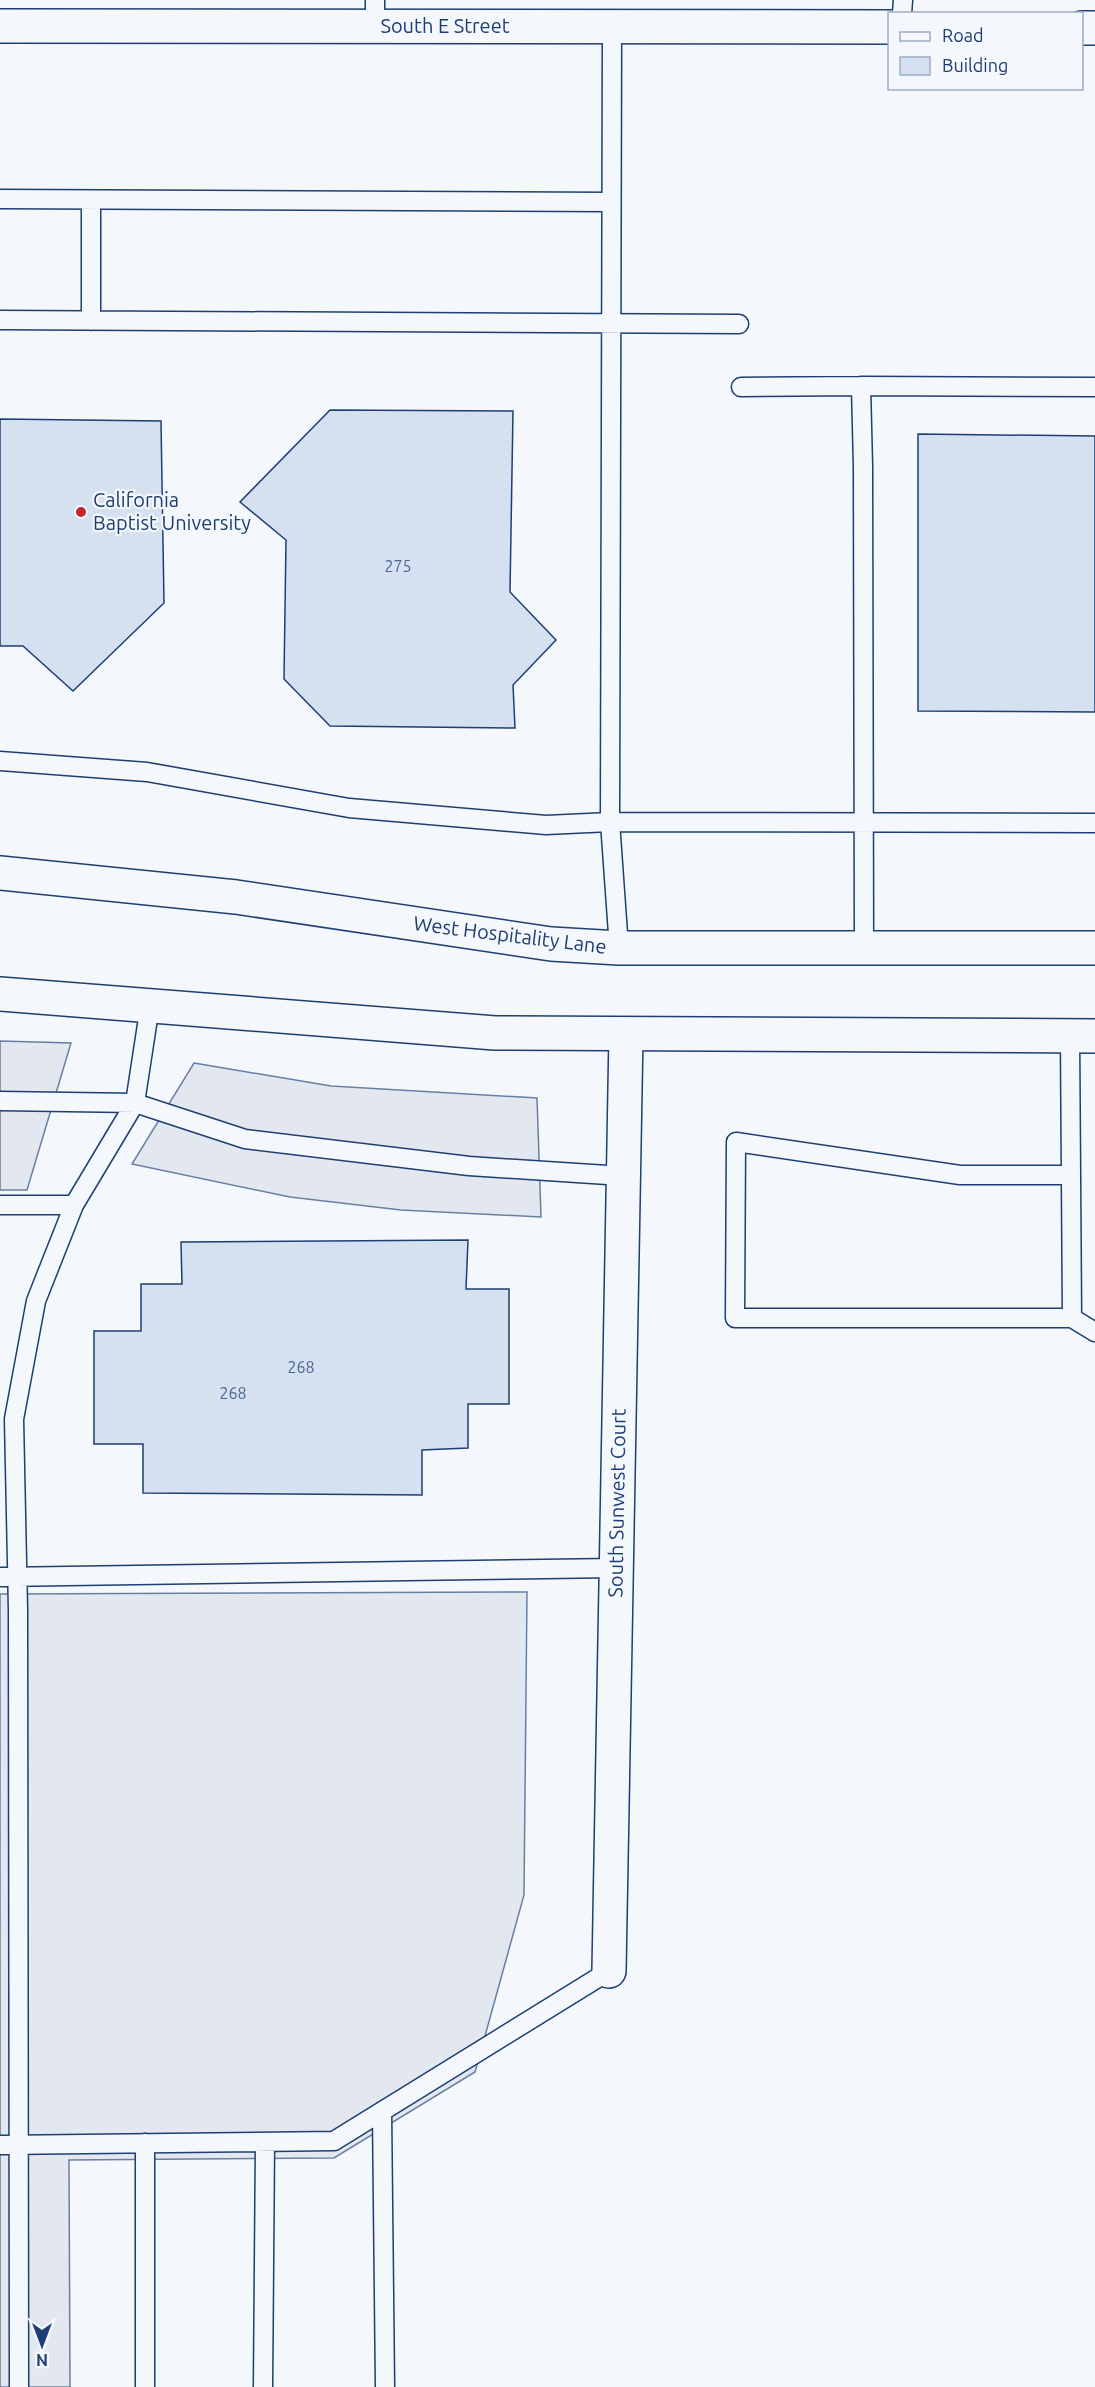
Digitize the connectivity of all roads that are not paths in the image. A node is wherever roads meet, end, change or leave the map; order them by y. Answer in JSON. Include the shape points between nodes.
{"nodes":[{"id":1,"x":375,"y":13,"type":"edge"},
{"id":2,"x":0,"y":26,"type":"edge"},
{"id":3,"x":612,"y":27,"type":"junction"},
{"id":4,"x":888,"y":27,"type":"edge"},
{"id":5,"x":0,"y":199,"type":"edge"},
{"id":6,"x":91,"y":200,"type":"junction"},
{"id":7,"x":611,"y":202,"type":"junction"},
{"id":8,"x":0,"y":320,"type":"edge"},
{"id":9,"x":91,"y":321,"type":"junction"},
{"id":10,"x":611,"y":322,"type":"junction"},
{"id":11,"x":739,"y":324,"type":"dead end"},
{"id":12,"x":861,"y":386,"type":"junction"},
{"id":13,"x":741,"y":387,"type":"dead end"},
{"id":14,"x":1095,"y":387,"type":"edge"},
{"id":15,"x":0,"y":761,"type":"edge"},
{"id":16,"x":863,"y":821,"type":"junction"},
{"id":17,"x":610,"y":822,"type":"junction"},
{"id":18,"x":1095,"y":823,"type":"edge"},
{"id":19,"x":0,"y":873,"type":"edge"},
{"id":20,"x":619,"y":948,"type":"junction"},
{"id":21,"x":864,"y":948,"type":"junction"},
{"id":22,"x":1095,"y":948,"type":"edge"},
{"id":23,"x":0,"y":994,"type":"edge"},
{"id":24,"x":150,"y":1005,"type":"junction"},
{"id":25,"x":626,"y":1034,"type":"junction"},
{"id":26,"x":1082,"y":1036,"type":"edge"},
{"id":27,"x":0,"y":1101,"type":"edge"},
{"id":28,"x":135,"y":1103,"type":"junction"},
{"id":29,"x":1071,"y":1175,"type":"junction"},
{"id":30,"x":623,"y":1176,"type":"junction"},
{"id":31,"x":0,"y":1205,"type":"edge"},
{"id":32,"x":74,"y":1205,"type":"junction"},
{"id":33,"x":1072,"y":1318,"type":"junction"},
{"id":34,"x":1095,"y":1332,"type":"edge"},
{"id":35,"x":616,"y":1568,"type":"junction"},
{"id":36,"x":8,"y":1577,"type":"edge"},
{"id":37,"x":609,"y":1971,"type":"joint"},
{"id":38,"x":382,"y":2111,"type":"junction"},
{"id":39,"x":265,"y":2142,"type":"junction"},
{"id":40,"x":145,"y":2143,"type":"junction"},
{"id":41,"x":9,"y":2145,"type":"edge"},
{"id":42,"x":19,"y":2387,"type":"edge"},
{"id":43,"x":145,"y":2387,"type":"edge"},
{"id":44,"x":263,"y":2387,"type":"edge"},
{"id":45,"x":385,"y":2387,"type":"edge"}],
"edges":[{"from":1,"to":2,"type":"main road","name":"South E Street"},
{"from":1,"to":3,"type":"main road","name":"South E Street"},
{"from":3,"to":4,"type":"main road","name":"South E Street"},
{"from":3,"to":7,"type":"lane"},
{"from":5,"to":6,"type":"lane"},
{"from":6,"to":7,"type":"lane"},
{"from":6,"to":9,"type":"lane"},
{"from":7,"to":10,"type":"lane"},
{"from":8,"to":9,"type":"lane"},
{"from":9,"to":10,"type":"lane"},
{"from":10,"to":11,"type":"lane"},
{"from":10,"to":17,"type":"lane"},
{"from":12,"to":13,"type":"lane"},
{"from":12,"to":14,"type":"lane"},
{"from":12,"to":16,"type":"lane"},
{"from":15,"to":17,"type":"lane","via":[[147,772],[349,808],[546,825]]},
{"from":16,"to":17,"type":"lane"},
{"from":16,"to":18,"type":"lane"},
{"from":16,"to":21,"type":"lane"},
{"from":17,"to":20,"type":"lane"},
{"from":19,"to":20,"type":"main road","name":"West Hospitality Lane","via":[[236,897],[551,944]]},
{"from":20,"to":21,"type":"main road","name":"West Hospitality Lane"},
{"from":21,"to":22,"type":"main road","name":"West Hospitality Lane"},
{"from":23,"to":24,"type":"main road"},
{"from":24,"to":25,"type":"main road","via":[[495,1033]]},
{"from":24,"to":28,"type":"lane"},
{"from":25,"to":26,"type":"main road"},
{"from":25,"to":30,"type":"main road","name":"South Sunwest Court"},
{"from":26,"to":29,"type":"lane"},
{"from":27,"to":28,"type":"lane"},
{"from":28,"to":30,"type":"lane","via":[[245,1139],[469,1166]]},
{"from":28,"to":32,"type":"lane"},
{"from":29,"to":33,"type":"lane"},
{"from":29,"to":33,"type":"lane","via":[[960,1175],[736,1142],[735,1318]]},
{"from":30,"to":35,"type":"main road","name":"South Sunwest Court"},
{"from":31,"to":32,"type":"lane"},
{"from":32,"to":36,"type":"lane","via":[[36,1301],[14,1419]]},
{"from":33,"to":34,"type":"lane"},
{"from":35,"to":36,"type":"lane"},
{"from":35,"to":37,"type":"main road","name":"South Sunwest Court"},
{"from":36,"to":41,"type":"lane"},
{"from":37,"to":38,"type":"lane"},
{"from":38,"to":39,"type":"lane","via":[[334,2141]]},
{"from":38,"to":45,"type":"lane"},
{"from":39,"to":40,"type":"lane"},
{"from":39,"to":44,"type":"lane"},
{"from":40,"to":41,"type":"lane"},
{"from":40,"to":43,"type":"lane"},
{"from":41,"to":42,"type":"lane"}]}
